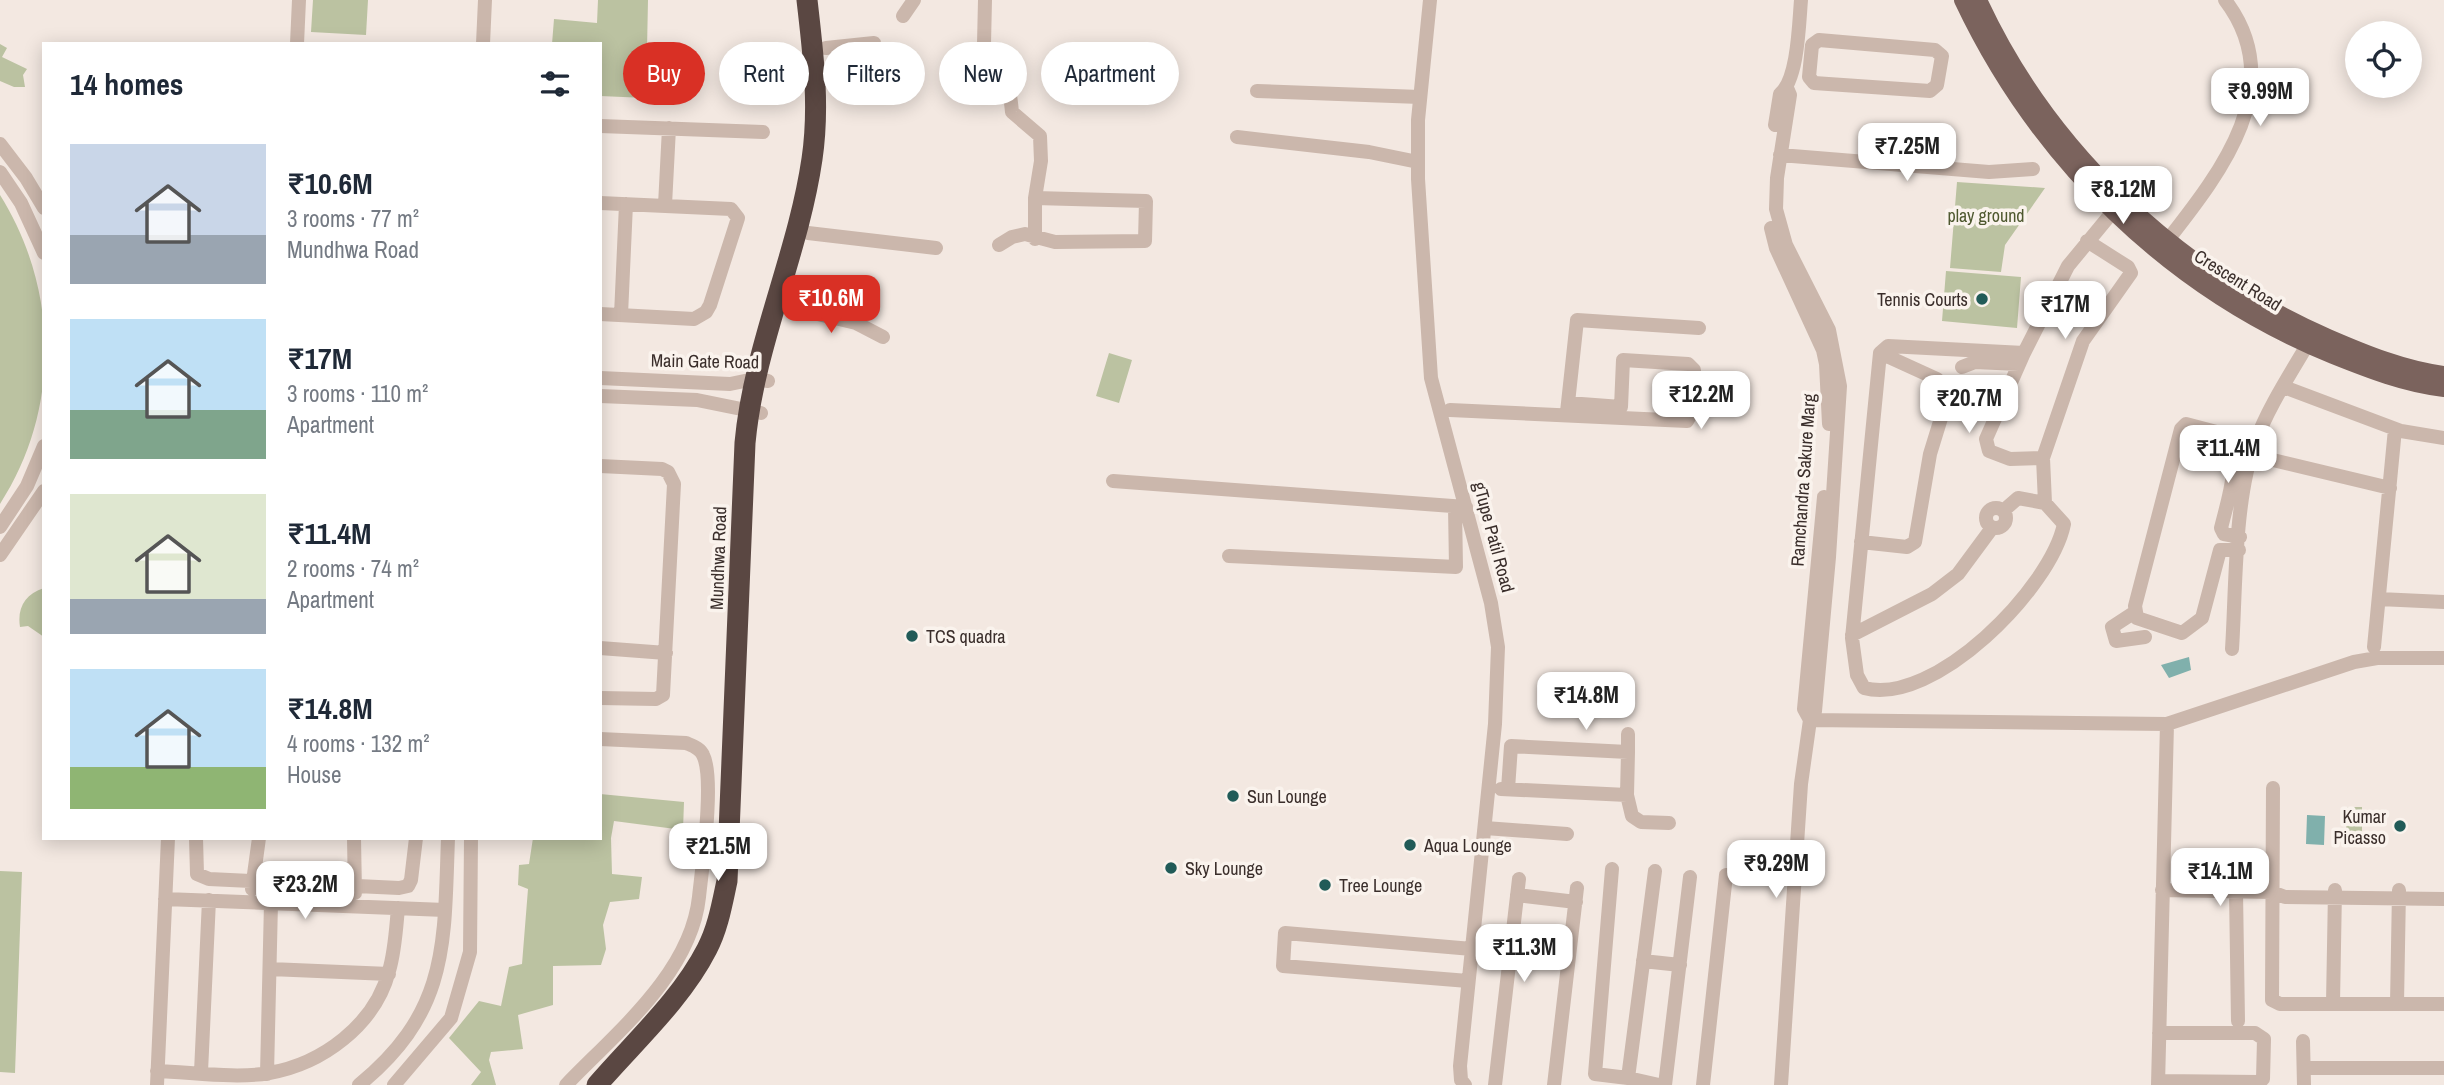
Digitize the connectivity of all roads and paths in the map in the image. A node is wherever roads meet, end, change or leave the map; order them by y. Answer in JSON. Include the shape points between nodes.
{"nodes":[{"id":1,"x":299,"y":0,"type":"edge"},
{"id":2,"x":485,"y":0,"type":"edge"},
{"id":3,"x":807,"y":0,"type":"edge"},
{"id":4,"x":820,"y":0,"type":"edge"},
{"id":5,"x":914,"y":0,"type":"edge"},
{"id":6,"x":985,"y":0,"type":"edge"},
{"id":7,"x":1430,"y":0,"type":"edge"},
{"id":8,"x":1801,"y":0,"type":"edge"},
{"id":9,"x":1963,"y":0,"type":"edge"},
{"id":10,"x":1978,"y":0,"type":"edge"},
{"id":11,"x":2225,"y":0,"type":"edge"},
{"id":12,"x":904,"y":16,"type":"dead end"},
{"id":13,"x":298,"y":42,"type":"edge"},
{"id":14,"x":483,"y":42,"type":"edge"},
{"id":15,"x":825,"y":42,"type":"edge"},
{"id":16,"x":1794,"y":57,"type":"junction"},
{"id":17,"x":1811,"y":58,"type":"junction"},
{"id":18,"x":1787,"y":88,"type":"junction"},
{"id":19,"x":1257,"y":91,"type":"dead end"},
{"id":20,"x":1420,"y":97,"type":"junction"},
{"id":21,"x":830,"y":105,"type":"edge"},
{"id":22,"x":602,"y":127,"type":"edge"},
{"id":23,"x":669,"y":128,"type":"junction"},
{"id":24,"x":763,"y":132,"type":"dead end"},
{"id":25,"x":1237,"y":137,"type":"dead end"},
{"id":26,"x":0,"y":144,"type":"edge"},
{"id":27,"x":1780,"y":155,"type":"junction"},
{"id":28,"x":1418,"y":162,"type":"junction"},
{"id":29,"x":2033,"y":169,"type":"dead end"},
{"id":30,"x":0,"y":172,"type":"edge"},
{"id":31,"x":1035,"y":198,"type":"junction"},
{"id":32,"x":602,"y":203,"type":"edge"},
{"id":33,"x":626,"y":204,"type":"junction"},
{"id":34,"x":42,"y":205,"type":"edge"},
{"id":35,"x":665,"y":205,"type":"junction"},
{"id":36,"x":2118,"y":205,"type":"junction"},
{"id":37,"x":808,"y":233,"type":"junction"},
{"id":38,"x":1035,"y":239,"type":"junction"},
{"id":39,"x":2087,"y":241,"type":"junction"},
{"id":40,"x":2167,"y":241,"type":"junction"},
{"id":41,"x":999,"y":245,"type":"dead end"},
{"id":42,"x":936,"y":248,"type":"dead end"},
{"id":43,"x":42,"y":249,"type":"edge"},
{"id":44,"x":1807,"y":301,"type":"junction"},
{"id":45,"x":788,"y":307,"type":"junction"},
{"id":46,"x":602,"y":314,"type":"edge"},
{"id":47,"x":621,"y":315,"type":"junction"},
{"id":48,"x":1699,"y":328,"type":"dead end"},
{"id":49,"x":883,"y":337,"type":"dead end"},
{"id":50,"x":2311,"y":338,"type":"junction"},
{"id":51,"x":1880,"y":353,"type":"junction"},
{"id":52,"x":2021,"y":359,"type":"junction"},
{"id":53,"x":1962,"y":368,"type":"dead end"},
{"id":54,"x":2444,"y":375,"type":"edge"},
{"id":55,"x":602,"y":378,"type":"edge"},
{"id":56,"x":761,"y":380,"type":"junction"},
{"id":57,"x":2284,"y":387,"type":"junction"},
{"id":58,"x":2444,"y":388,"type":"edge"},
{"id":59,"x":602,"y":396,"type":"edge"},
{"id":60,"x":1450,"y":410,"type":"dead end"},
{"id":61,"x":1567,"y":410,"type":"junction"},
{"id":62,"x":755,"y":412,"type":"junction"},
{"id":63,"x":2395,"y":429,"type":"junction"},
{"id":64,"x":2444,"y":438,"type":"edge"},
{"id":65,"x":42,"y":451,"type":"edge"},
{"id":66,"x":2252,"y":455,"type":"junction"},
{"id":67,"x":2043,"y":457,"type":"junction"},
{"id":68,"x":602,"y":466,"type":"edge"},
{"id":69,"x":1113,"y":481,"type":"dead end"},
{"id":70,"x":2390,"y":488,"type":"junction"},
{"id":71,"x":42,"y":494,"type":"edge"},
{"id":72,"x":2045,"y":503,"type":"junction"},
{"id":73,"x":1460,"y":507,"type":"junction"},
{"id":74,"x":0,"y":527,"type":"edge"},
{"id":75,"x":1861,"y":542,"type":"junction"},
{"id":76,"x":2239,"y":544,"type":"junction"},
{"id":77,"x":0,"y":555,"type":"edge"},
{"id":78,"x":1229,"y":556,"type":"dead end"},
{"id":79,"x":2379,"y":599,"type":"junction"},
{"id":80,"x":2444,"y":602,"type":"edge"},
{"id":81,"x":2135,"y":612,"type":"junction"},
{"id":82,"x":1852,"y":635,"type":"junction"},
{"id":83,"x":2145,"y":637,"type":"dead end"},
{"id":84,"x":2374,"y":647,"type":"dead end"},
{"id":85,"x":602,"y":648,"type":"edge"},
{"id":86,"x":2232,"y":649,"type":"dead end"},
{"id":87,"x":666,"y":653,"type":"junction"},
{"id":88,"x":2444,"y":658,"type":"edge"},
{"id":89,"x":602,"y":698,"type":"edge"},
{"id":90,"x":1810,"y":720,"type":"junction"},
{"id":91,"x":2168,"y":724,"type":"junction"},
{"id":92,"x":1628,"y":734,"type":"dead end"},
{"id":93,"x":602,"y":739,"type":"edge"},
{"id":94,"x":1628,"y":752,"type":"junction"},
{"id":95,"x":1489,"y":788,"type":"junction"},
{"id":96,"x":2273,"y":788,"type":"dead end"},
{"id":97,"x":1508,"y":789,"type":"junction"},
{"id":98,"x":1627,"y":795,"type":"junction"},
{"id":99,"x":1669,"y":823,"type":"dead end"},
{"id":100,"x":1485,"y":828,"type":"junction"},
{"id":101,"x":1567,"y":834,"type":"dead end"},
{"id":102,"x":168,"y":840,"type":"edge"},
{"id":103,"x":196,"y":840,"type":"edge"},
{"id":104,"x":258,"y":840,"type":"edge"},
{"id":105,"x":354,"y":840,"type":"edge"},
{"id":106,"x":416,"y":840,"type":"edge"},
{"id":107,"x":448,"y":840,"type":"edge"},
{"id":108,"x":471,"y":840,"type":"edge"},
{"id":109,"x":1612,"y":870,"type":"dead end"},
{"id":110,"x":1655,"y":871,"type":"dead end"},
{"id":111,"x":1726,"y":875,"type":"dead end"},
{"id":112,"x":1690,"y":877,"type":"dead end"},
{"id":113,"x":1519,"y":879,"type":"dead end"},
{"id":114,"x":253,"y":881,"type":"junction"},
{"id":115,"x":355,"y":886,"type":"junction"},
{"id":116,"x":2162,"y":890,"type":"junction"},
{"id":117,"x":2444,"y":890,"type":"edge"},
{"id":118,"x":2236,"y":891,"type":"junction"},
{"id":119,"x":2275,"y":893,"type":"junction"},
{"id":120,"x":2335,"y":893,"type":"junction"},
{"id":121,"x":2399,"y":894,"type":"junction"},
{"id":122,"x":1517,"y":895,"type":"junction"},
{"id":123,"x":165,"y":899,"type":"junction"},
{"id":124,"x":2444,"y":899,"type":"edge"},
{"id":125,"x":209,"y":900,"type":"junction"},
{"id":126,"x":252,"y":902,"type":"junction"},
{"id":127,"x":271,"y":903,"type":"junction"},
{"id":128,"x":356,"y":905,"type":"junction"},
{"id":129,"x":398,"y":908,"type":"junction"},
{"id":130,"x":445,"y":910,"type":"junction"},
{"id":131,"x":1466,"y":949,"type":"junction"},
{"id":132,"x":1643,"y":961,"type":"junction"},
{"id":133,"x":1680,"y":965,"type":"junction"},
{"id":134,"x":270,"y":969,"type":"junction"},
{"id":135,"x":389,"y":974,"type":"junction"},
{"id":136,"x":1465,"y":981,"type":"junction"},
{"id":137,"x":2333,"y":1003,"type":"junction"},
{"id":138,"x":2397,"y":1004,"type":"junction"},
{"id":139,"x":2444,"y":1004,"type":"edge"},
{"id":140,"x":2238,"y":1021,"type":"dead end"},
{"id":141,"x":2159,"y":1033,"type":"junction"},
{"id":142,"x":2303,"y":1041,"type":"dead end"},
{"id":143,"x":2304,"y":1068,"type":"junction"},
{"id":144,"x":2444,"y":1068,"type":"edge"},
{"id":145,"x":201,"y":1073,"type":"junction"},
{"id":146,"x":267,"y":1074,"type":"junction"},
{"id":147,"x":157,"y":1078,"type":"edge"},
{"id":148,"x":1628,"y":1078,"type":"junction"},
{"id":149,"x":1462,"y":1083,"type":"edge"},
{"id":150,"x":2158,"y":1083,"type":"edge"},
{"id":151,"x":359,"y":1085,"type":"edge"},
{"id":152,"x":394,"y":1085,"type":"edge"},
{"id":153,"x":566,"y":1085,"type":"edge"},
{"id":154,"x":597,"y":1085,"type":"edge"},
{"id":155,"x":616,"y":1085,"type":"edge"},
{"id":156,"x":1495,"y":1085,"type":"edge"},
{"id":157,"x":1555,"y":1085,"type":"edge"},
{"id":158,"x":1660,"y":1085,"type":"edge"},
{"id":159,"x":1665,"y":1085,"type":"edge"},
{"id":160,"x":1703,"y":1085,"type":"edge"},
{"id":161,"x":1781,"y":1085,"type":"edge"},
{"id":162,"x":2304,"y":1085,"type":"edge"}],
"edges":[{"from":1,"to":13,"type":"street"},
{"from":2,"to":14,"type":"street"},
{"from":3,"to":56,"type":"highway","name":"Mundhwa Road","via":[[816,74],[812,161]]},
{"from":4,"to":15,"type":"highway","name":"Mundhwa Road"},
{"from":5,"to":12,"type":"street"},
{"from":6,"to":31,"type":"street","via":[[984,44],[1003,67],[1012,112],[1040,136]]},
{"from":7,"to":20,"type":"street","name":"gTupe Patil Road"},
{"from":8,"to":16,"type":"street","name":"Ramchandra Sakure Marg"},
{"from":9,"to":36,"type":"main road","name":"Crescent Road","via":[[2017,99],[2041,131]]},
{"from":10,"to":36,"type":"main road","name":"Crescent Road","via":[[2029,91]]},
{"from":11,"to":40,"type":"street","via":[[2244,31],[2251,63],[2249,98],[2240,134]]},
{"from":16,"to":17,"type":"street"},
{"from":16,"to":18,"type":"street","name":"Ramchandra Sakure Marg"},
{"from":17,"to":17,"type":"street","via":[[1812,45],[1819,40],[1935,50],[1942,56],[1937,85],[1930,91],[1814,83],[1809,77]]},
{"from":18,"to":27,"type":"street","name":"Ramchandra Sakure Marg","via":[[1790,95]]},
{"from":18,"to":44,"type":"street","name":"Ramchandra Sakure Marg","via":[[1780,94],[1775,122],[1768,209],[1776,248]]},
{"from":19,"to":20,"type":"street"},
{"from":20,"to":28,"type":"street","name":"gTupe Patil Road"},
{"from":21,"to":37,"type":"highway","name":"Mundhwa Road","via":[[828,141]]},
{"from":22,"to":23,"type":"street"},
{"from":23,"to":24,"type":"street"},
{"from":23,"to":35,"type":"street"},
{"from":25,"to":28,"type":"street"},
{"from":26,"to":34,"type":"street"},
{"from":27,"to":29,"type":"street","via":[[1989,172]]},
{"from":27,"to":44,"type":"street","name":"Ramchandra Sakure Marg","via":[[1776,209]]},
{"from":28,"to":73,"type":"street","name":"gTupe Patil Road","via":[[1431,378]]},
{"from":30,"to":43,"type":"street"},
{"from":31,"to":38,"type":"street"},
{"from":31,"to":38,"type":"street","via":[[1142,199],[1146,201],[1147,236],[1138,242]]},
{"from":32,"to":33,"type":"street"},
{"from":33,"to":35,"type":"street"},
{"from":33,"to":47,"type":"street"},
{"from":35,"to":47,"type":"street","via":[[731,209],[737,214],[710,305],[694,319]]},
{"from":36,"to":39,"type":"street"},
{"from":36,"to":40,"type":"main road","name":"Crescent Road"},
{"from":36,"to":50,"type":"main road","name":"Crescent Road","via":[[2172,263],[2213,292]]},
{"from":37,"to":42,"type":"street"},
{"from":37,"to":45,"type":"highway","name":"Mundhwa Road"},
{"from":38,"to":41,"type":"street","via":[[1025,234]]},
{"from":39,"to":52,"type":"street","via":[[2068,266]]},
{"from":39,"to":67,"type":"street","via":[[2131,273],[2083,341]]},
{"from":40,"to":50,"type":"main road","name":"Crescent Road"},
{"from":44,"to":90,"type":"street","name":"Ramchandra Sakure Marg","via":[[1833,345],[1840,386],[1829,557],[1813,660],[1815,711]]},
{"from":45,"to":49,"type":"street","via":[[856,323]]},
{"from":45,"to":56,"type":"highway","name":"Mundhwa Road"},
{"from":46,"to":47,"type":"street"},
{"from":48,"to":61,"type":"street","via":[[1577,320]]},
{"from":50,"to":54,"type":"main road","name":"Crescent Road"},
{"from":50,"to":57,"type":"street"},
{"from":50,"to":58,"type":"main road","name":"Crescent Road","via":[[2392,377]]},
{"from":51,"to":52,"type":"street","via":[[1888,346]]},
{"from":51,"to":75,"type":"street"},
{"from":51,"to":75,"type":"street","via":[[1937,379],[1944,387],[1946,402],[1930,454],[1915,542],[1907,547]]},
{"from":52,"to":53,"type":"street","via":[[1975,362]]},
{"from":52,"to":67,"type":"street","via":[[1986,439],[1989,451],[2010,459]]},
{"from":55,"to":56,"type":"street","name":"Main Gate Road","via":[[730,384]]},
{"from":56,"to":62,"type":"highway","name":"Mundhwa Road"},
{"from":57,"to":63,"type":"street"},
{"from":57,"to":66,"type":"street"},
{"from":59,"to":62,"type":"street","via":[[697,400]]},
{"from":60,"to":61,"type":"street"},
{"from":61,"to":61,"type":"street","via":[[1687,421],[1694,370],[1688,364],[1623,360],[1621,407]]},
{"from":62,"to":154,"type":"highway","name":"Mundhwa Road","via":[[731,839],[722,904],[695,968]]},
{"from":62,"to":155,"type":"highway","name":"Mundhwa Road","via":[[744,840],[736,907],[724,945],[706,976]]},
{"from":63,"to":64,"type":"street"},
{"from":63,"to":70,"type":"street"},
{"from":65,"to":74,"type":"street","via":[[27,486]]},
{"from":66,"to":70,"type":"street"},
{"from":66,"to":76,"type":"street"},
{"from":67,"to":72,"type":"street"},
{"from":68,"to":87,"type":"street","via":[[662,469],[674,484]]},
{"from":69,"to":73,"type":"street"},
{"from":70,"to":79,"type":"street"},
{"from":71,"to":77,"type":"street"},
{"from":72,"to":82,"type":"street","via":[[2018,498],[2003,511],[2004,524],[1992,528],[1958,574],[1932,594]]},
{"from":72,"to":82,"type":"street","via":[[2064,524],[2061,538],[2043,571],[1988,638],[1965,656],[1912,685],[1877,691],[1864,688],[1857,676]]},
{"from":73,"to":78,"type":"street","via":[[1456,568]]},
{"from":73,"to":95,"type":"street","name":"gTupe Patil Road","via":[[1491,603],[1498,648]]},
{"from":75,"to":82,"type":"street"},
{"from":76,"to":81,"type":"street","via":[[2220,550],[2202,618],[2182,633],[2145,622]]},
{"from":76,"to":81,"type":"street","via":[[2221,528],[2231,488],[2234,447],[2228,435],[2186,424],[2181,429]]},
{"from":76,"to":86,"type":"street"},
{"from":79,"to":80,"type":"street"},
{"from":79,"to":84,"type":"street"},
{"from":81,"to":83,"type":"street","via":[[2112,627],[2114,637],[2124,642]]},
{"from":85,"to":87,"type":"street"},
{"from":87,"to":89,"type":"street","via":[[665,688],[660,697]]},
{"from":88,"to":91,"type":"street","via":[[2377,657],[2354,662]]},
{"from":90,"to":91,"type":"street"},
{"from":90,"to":161,"type":"street","name":"Ramchandra Sakure Marg","via":[[1801,784]]},
{"from":91,"to":116,"type":"street"},
{"from":92,"to":94,"type":"street"},
{"from":93,"to":153,"type":"street","via":[[686,743],[704,755],[708,776],[697,917],[677,964]]},
{"from":94,"to":97,"type":"street","via":[[1511,746]]},
{"from":94,"to":98,"type":"street"},
{"from":95,"to":97,"type":"street"},
{"from":95,"to":100,"type":"street","name":"gTupe Patil Road"},
{"from":96,"to":119,"type":"street"},
{"from":97,"to":98,"type":"street"},
{"from":98,"to":99,"type":"street","via":[[1635,820]]},
{"from":100,"to":101,"type":"street"},
{"from":100,"to":131,"type":"street","name":"gTupe Patil Road"},
{"from":102,"to":123,"type":"street"},
{"from":103,"to":114,"type":"street","via":[[198,874],[209,879]]},
{"from":104,"to":114,"type":"street"},
{"from":105,"to":115,"type":"street"},
{"from":106,"to":115,"type":"street","via":[[408,886]]},
{"from":107,"to":130,"type":"street"},
{"from":108,"to":152,"type":"street","via":[[470,952],[458,997],[451,1018]]},
{"from":109,"to":148,"type":"street","via":[[1595,1074]]},
{"from":110,"to":132,"type":"street"},
{"from":111,"to":160,"type":"street"},
{"from":112,"to":133,"type":"street"},
{"from":113,"to":122,"type":"street"},
{"from":114,"to":115,"type":"street"},
{"from":114,"to":126,"type":"street"},
{"from":115,"to":128,"type":"street"},
{"from":116,"to":118,"type":"street"},
{"from":116,"to":141,"type":"street"},
{"from":117,"to":121,"type":"street"},
{"from":118,"to":119,"type":"street"},
{"from":118,"to":140,"type":"street"},
{"from":119,"to":120,"type":"street","via":[[2285,888]]},
{"from":119,"to":137,"type":"street","via":[[2272,1000],[2280,1004]]},
{"from":120,"to":121,"type":"street"},
{"from":120,"to":137,"type":"street"},
{"from":121,"to":124,"type":"street"},
{"from":121,"to":138,"type":"street"},
{"from":122,"to":156,"type":"street"},
{"from":122,"to":157,"type":"street","via":[[1576,895]]},
{"from":123,"to":125,"type":"street"},
{"from":123,"to":147,"type":"street"},
{"from":125,"to":126,"type":"street"},
{"from":125,"to":145,"type":"street"},
{"from":126,"to":127,"type":"street"},
{"from":127,"to":128,"type":"street"},
{"from":127,"to":134,"type":"street"},
{"from":128,"to":129,"type":"street"},
{"from":129,"to":130,"type":"street"},
{"from":129,"to":135,"type":"street"},
{"from":130,"to":151,"type":"street","via":[[439,967],[424,1012],[389,1060]]},
{"from":131,"to":136,"type":"street","name":"gTupe Patil Road"},
{"from":131,"to":136,"type":"street","via":[[1285,933],[1283,966]]},
{"from":132,"to":133,"type":"street"},
{"from":132,"to":148,"type":"street"},
{"from":133,"to":159,"type":"street"},
{"from":134,"to":135,"type":"street"},
{"from":134,"to":146,"type":"street"},
{"from":135,"to":146,"type":"street","via":[[377,1001],[339,1043],[317,1058]]},
{"from":136,"to":149,"type":"street","name":"gTupe Patil Road"},
{"from":137,"to":138,"type":"street"},
{"from":138,"to":139,"type":"street"},
{"from":141,"to":150,"type":"street"},
{"from":141,"to":150,"type":"street","via":[[2255,1033],[2264,1039],[2263,1079]]},
{"from":142,"to":143,"type":"street"},
{"from":143,"to":144,"type":"street"},
{"from":143,"to":162,"type":"street"},
{"from":145,"to":146,"type":"street"},
{"from":145,"to":147,"type":"street"},
{"from":148,"to":158,"type":"street"}]}
